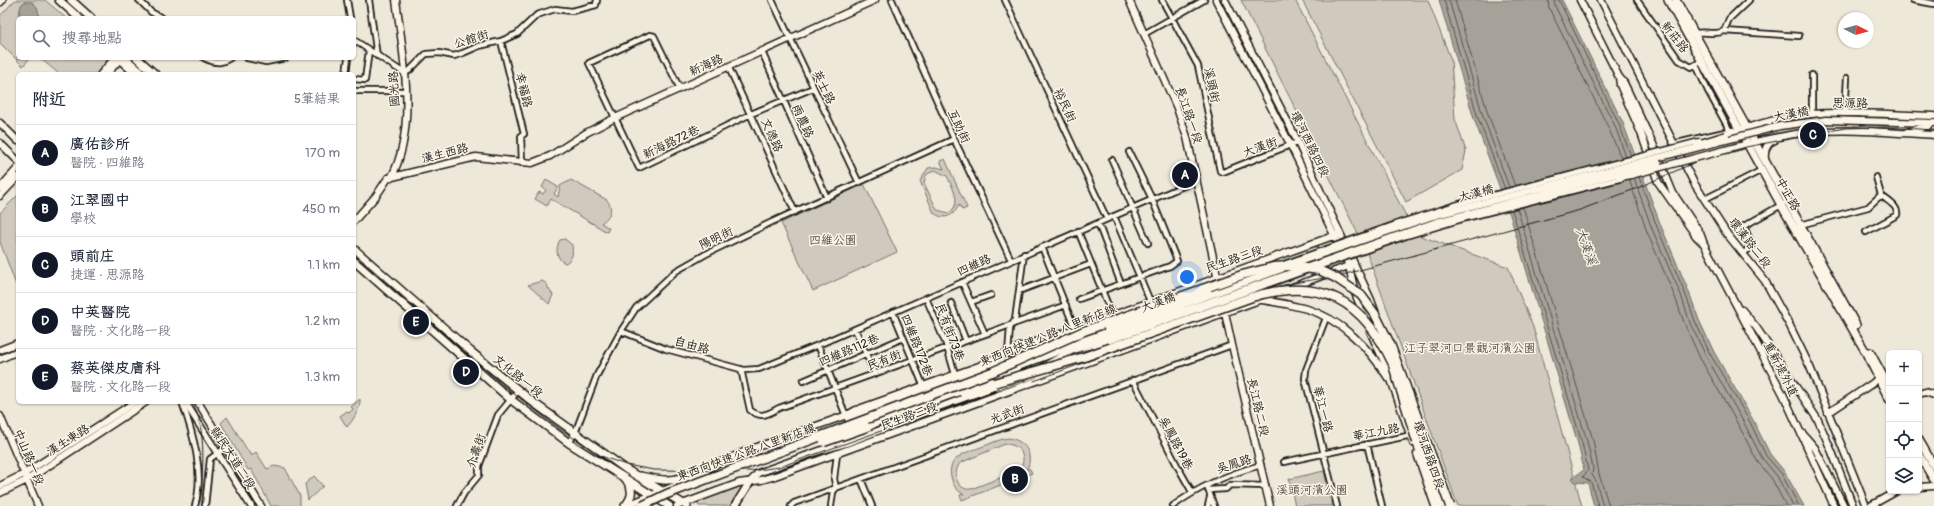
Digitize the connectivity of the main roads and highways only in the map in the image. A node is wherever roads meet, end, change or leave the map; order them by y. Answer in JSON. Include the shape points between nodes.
{"nodes":[{"id":1,"x":52,"y":0,"type":"edge"},
{"id":2,"x":59,"y":0,"type":"edge"},
{"id":3,"x":71,"y":0,"type":"edge"},
{"id":4,"x":1668,"y":0,"type":"edge"},
{"id":5,"x":1676,"y":0,"type":"edge"},
{"id":6,"x":71,"y":16,"type":"edge"},
{"id":7,"x":77,"y":16,"type":"edge"},
{"id":8,"x":90,"y":16,"type":"edge"},
{"id":9,"x":1692,"y":35,"type":"junction"},
{"id":10,"x":121,"y":60,"type":"edge"},
{"id":11,"x":122,"y":60,"type":"edge"},
{"id":12,"x":139,"y":60,"type":"edge"},
{"id":13,"x":134,"y":72,"type":"edge"},
{"id":14,"x":140,"y":72,"type":"edge"},
{"id":15,"x":153,"y":72,"type":"edge"},
{"id":16,"x":1751,"y":143,"type":"junction"},
{"id":17,"x":1784,"y":203,"type":"junction"},
{"id":18,"x":356,"y":251,"type":"edge"},
{"id":19,"x":356,"y":263,"type":"edge"},
{"id":20,"x":1079,"y":330,"type":"junction"},
{"id":21,"x":1090,"y":338,"type":"road end"},
{"id":22,"x":1079,"y":348,"type":"road end"},
{"id":23,"x":1393,"y":364,"type":"junction"},
{"id":24,"x":1883,"y":376,"type":"edge"},
{"id":25,"x":993,"y":377,"type":"junction"},
{"id":26,"x":1886,"y":388,"type":"edge"},
{"id":27,"x":847,"y":416,"type":"road end"},
{"id":28,"x":866,"y":424,"type":"junction"},
{"id":29,"x":1922,"y":445,"type":"edge"},
{"id":30,"x":1921,"y":458,"type":"edge"},
{"id":31,"x":714,"y":465,"type":"road end"},
{"id":32,"x":1934,"y":466,"type":"edge"},
{"id":33,"x":634,"y":474,"type":"junction"},
{"id":34,"x":626,"y":480,"type":"junction"},
{"id":35,"x":1934,"y":480,"type":"edge"},
{"id":36,"x":750,"y":482,"type":"road end"},
{"id":37,"x":682,"y":505,"type":"edge"},
{"id":38,"x":625,"y":506,"type":"edge"},
{"id":39,"x":642,"y":506,"type":"edge"},
{"id":40,"x":652,"y":506,"type":"edge"},
{"id":41,"x":669,"y":506,"type":"edge"},
{"id":42,"x":735,"y":506,"type":"edge"},
{"id":43,"x":1439,"y":506,"type":"edge"},
{"id":44,"x":1445,"y":506,"type":"edge"},
{"id":45,"x":1450,"y":506,"type":"edge"}],
"edges":[{"from":1,"to":6,"type":"main road"},
{"from":2,"to":7,"type":"main road"},
{"from":3,"to":8,"type":"main road"},
{"from":4,"to":9,"type":"main road","name":"中正路"},
{"from":5,"to":9,"type":"main road","name":"中正路"},
{"from":9,"to":16,"type":"main road","name":"中正路","via":[[1702,61]]},
{"from":10,"to":13,"type":"main road"},
{"from":11,"to":14,"type":"main road"},
{"from":12,"to":15,"type":"main road"},
{"from":16,"to":17,"type":"main road","name":"中正路","via":[[1762,170]]},
{"from":16,"to":17,"type":"main road","name":"中正路","via":[[1766,163]]},
{"from":17,"to":24,"type":"main road","name":"中正路","via":[[1864,349]]},
{"from":17,"to":24,"type":"main road","name":"中正路","via":[[1800,225]]},
{"from":18,"to":33,"type":"main road","name":"文化路一段","via":[[518,391]]},
{"from":19,"to":34,"type":"main road","name":"文化路一段","via":[[510,399],[569,443]]},
{"from":20,"to":27,"type":"highway","bridge":true,"via":[[984,370],[923,389],[860,415]]},
{"from":20,"to":28,"type":"highway","name":"東西向快速公路 八里新店線","bridge":true,"via":[[992,372]]},
{"from":20,"to":45,"type":"highway","name":"東西向快速公路 八里新店線","bridge":true,"via":[[1258,270],[1303,266],[1336,278],[1361,295],[1381,324]]},
{"from":21,"to":25,"type":"highway"},
{"from":22,"to":25,"type":"highway"},
{"from":23,"to":28,"type":"highway","name":"東西向快速公路 八里新店線","bridge":true,"via":[[1373,328],[1347,304],[1317,292],[1280,290],[1252,297],[1084,358],[994,383]]},
{"from":23,"to":43,"type":"highway","bridge":true},
{"from":23,"to":44,"type":"highway","name":"東西向快速公路 八里新店線","bridge":true},
{"from":24,"to":26,"type":"main road","name":"中正路"},
{"from":25,"to":28,"type":"highway"},
{"from":28,"to":39,"type":"highway","name":"東西向快速公路 八里新店線","bridge":true,"via":[[667,494]]},
{"from":28,"to":40,"type":"highway","name":"東西向快速公路 八里新店線","bridge":true},
{"from":29,"to":32,"type":"main road"},
{"from":30,"to":35,"type":"main road"},
{"from":31,"to":33,"type":"main road","via":[[708,465],[696,473],[662,482]]},
{"from":33,"to":37,"type":"main road","name":"文化路一段"},
{"from":34,"to":38,"type":"main road","via":[[632,493]]},
{"from":34,"to":41,"type":"main road","name":"文化路一段"},
{"from":36,"to":42,"type":"main road"}]}
